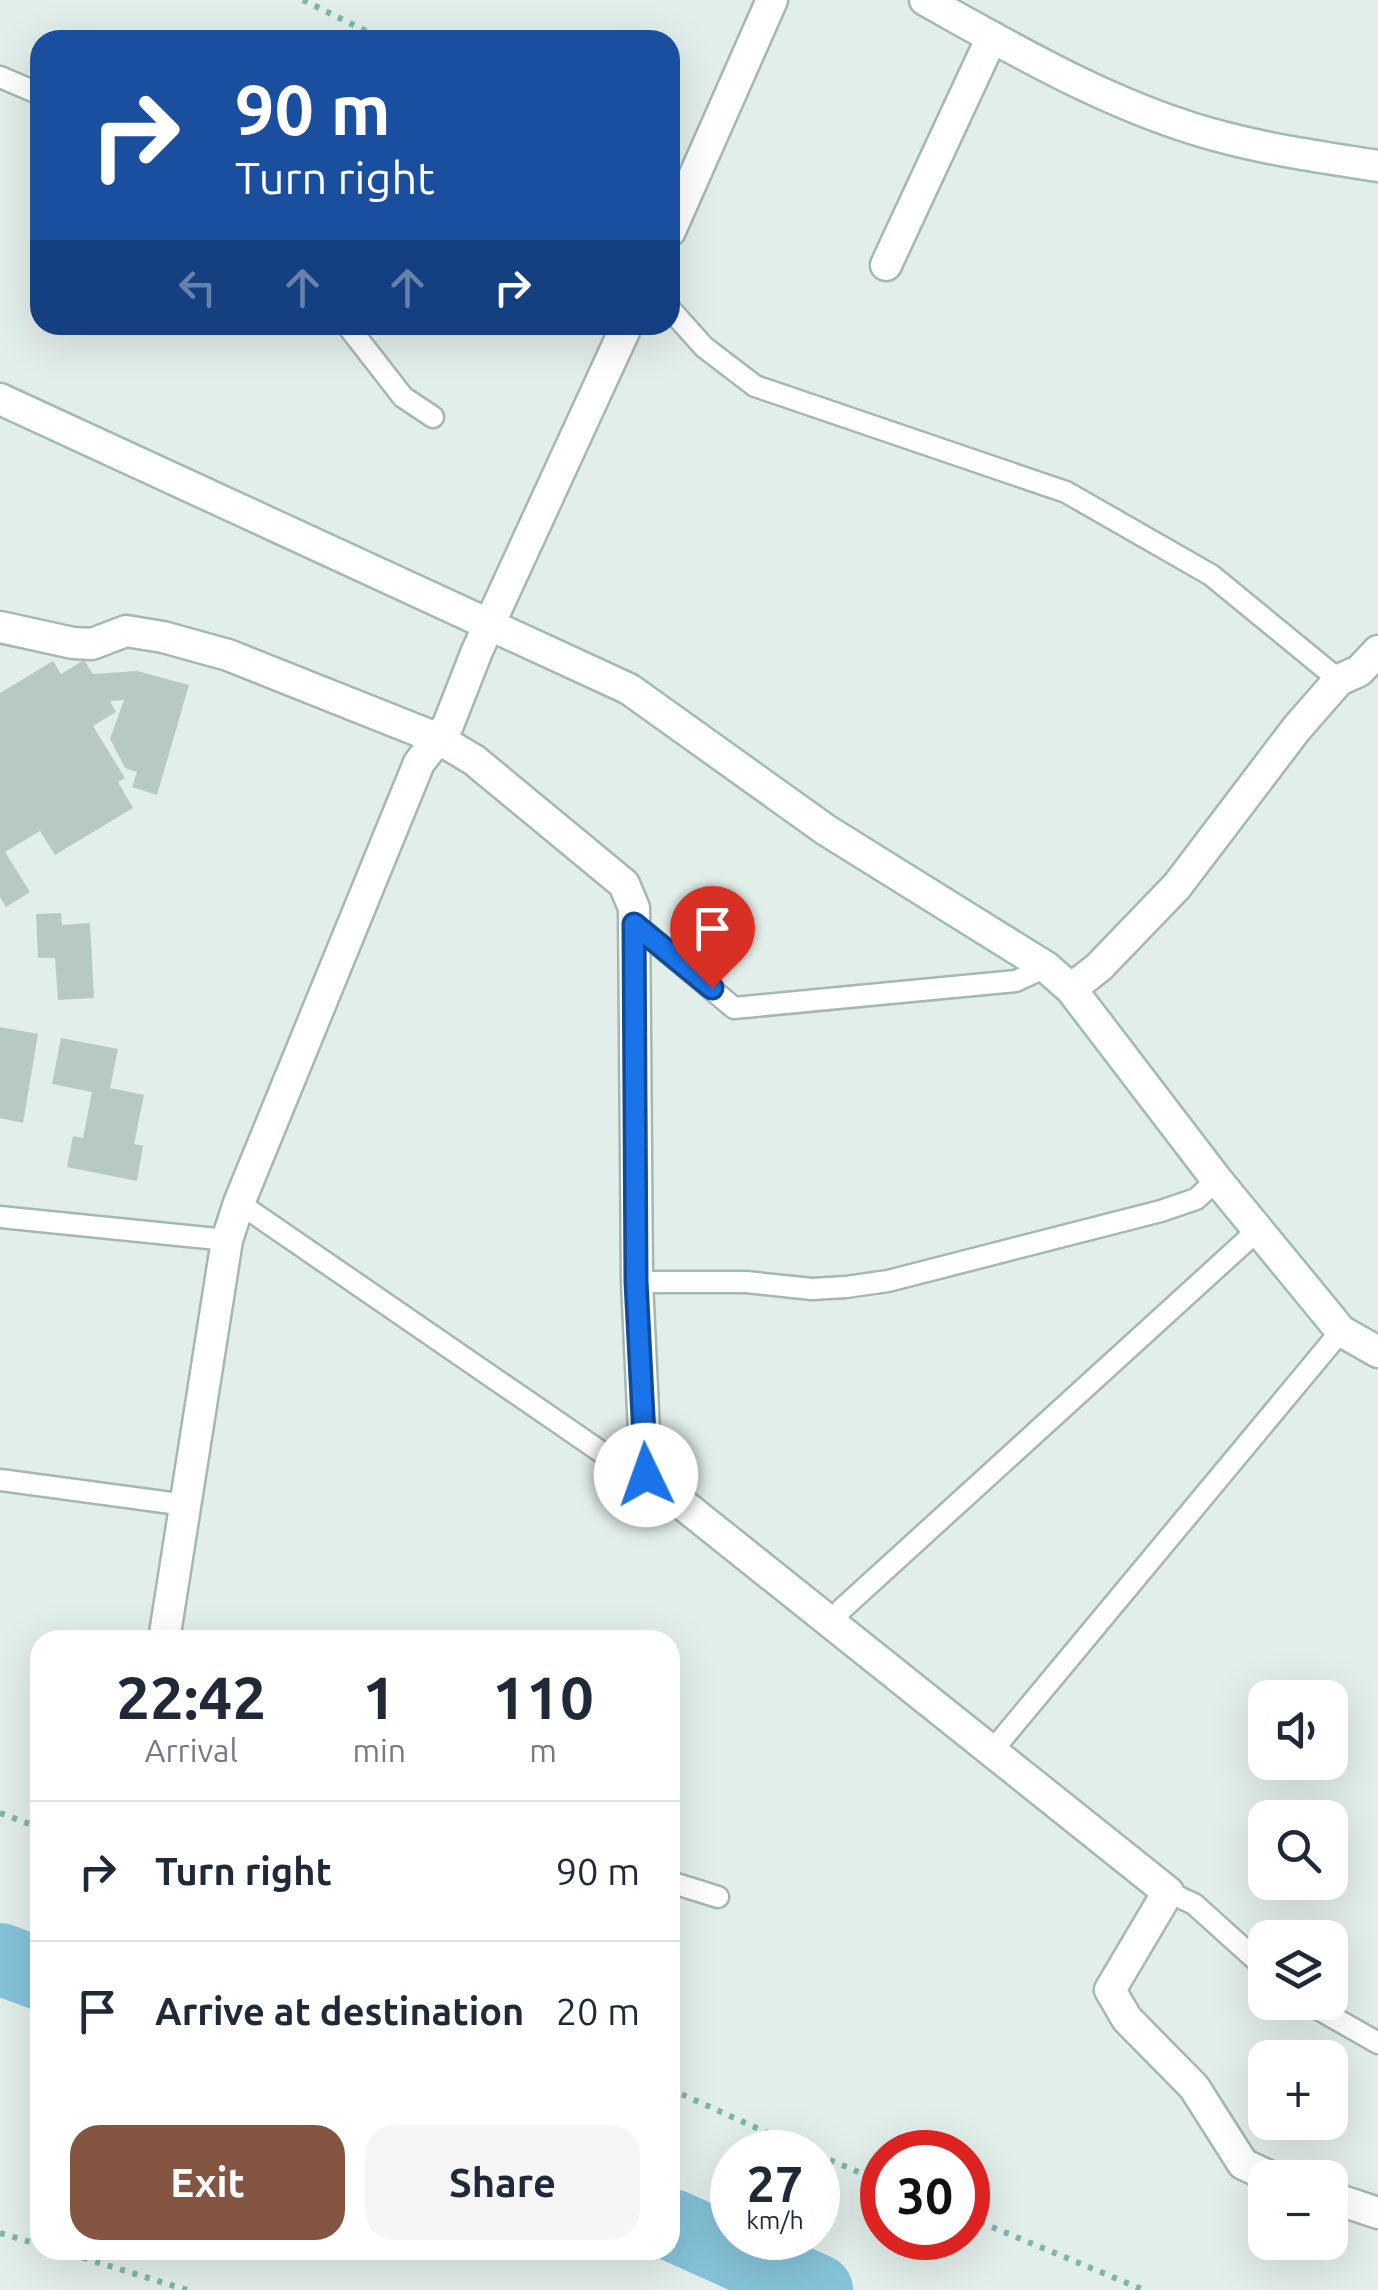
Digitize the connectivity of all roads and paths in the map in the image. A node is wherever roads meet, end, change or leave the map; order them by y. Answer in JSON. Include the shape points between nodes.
{"nodes":[{"id":1,"x":302,"y":0,"type":"edge"},
{"id":2,"x":772,"y":0,"type":"edge"},
{"id":3,"x":924,"y":0,"type":"edge"},
{"id":4,"x":364,"y":30,"type":"edge"},
{"id":5,"x":992,"y":37,"type":"junction"},
{"id":6,"x":0,"y":77,"type":"edge"},
{"id":7,"x":30,"y":90,"type":"edge"},
{"id":8,"x":1378,"y":166,"type":"edge"},
{"id":9,"x":680,"y":207,"type":"edge"},
{"id":10,"x":886,"y":265,"type":"dead end"},
{"id":11,"x":680,"y":320,"type":"edge"},
{"id":12,"x":354,"y":335,"type":"edge"},
{"id":13,"x":623,"y":335,"type":"edge"},
{"id":14,"x":0,"y":399,"type":"edge"},
{"id":15,"x":433,"y":416,"type":"dead end"},
{"id":16,"x":490,"y":623,"type":"junction"},
{"id":17,"x":0,"y":627,"type":"edge"},
{"id":18,"x":1378,"y":651,"type":"edge"},
{"id":19,"x":1339,"y":680,"type":"junction"},
{"id":20,"x":440,"y":739,"type":"junction"},
{"id":21,"x":634,"y":924,"type":"junction"},
{"id":22,"x":1046,"y":967,"type":"junction"},
{"id":23,"x":1071,"y":989,"type":"junction"},
{"id":24,"x":1217,"y":1180,"type":"junction"},
{"id":25,"x":239,"y":1203,"type":"junction"},
{"id":26,"x":0,"y":1217,"type":"edge"},
{"id":27,"x":1258,"y":1230,"type":"junction"},
{"id":28,"x":228,"y":1240,"type":"junction"},
{"id":29,"x":636,"y":1282,"type":"junction"},
{"id":30,"x":1341,"y":1331,"type":"junction"},
{"id":31,"x":1378,"y":1352,"type":"edge"},
{"id":32,"x":646,"y":1475,"type":"junction"},
{"id":33,"x":0,"y":1480,"type":"edge"},
{"id":34,"x":186,"y":1505,"type":"junction"},
{"id":35,"x":831,"y":1623,"type":"junction"},
{"id":36,"x":166,"y":1630,"type":"edge"},
{"id":37,"x":992,"y":1751,"type":"junction"},
{"id":38,"x":0,"y":1814,"type":"edge"},
{"id":39,"x":30,"y":1824,"type":"edge"},
{"id":40,"x":680,"y":1885,"type":"edge"},
{"id":41,"x":1168,"y":1892,"type":"junction"},
{"id":42,"x":718,"y":1897,"type":"dead end"},
{"id":43,"x":1248,"y":1953,"type":"edge"},
{"id":44,"x":1338,"y":2020,"type":"edge"},
{"id":45,"x":1378,"y":2043,"type":"edge"},
{"id":46,"x":680,"y":2094,"type":"edge"},
{"id":47,"x":761,"y":2130,"type":"edge"},
{"id":48,"x":1248,"y":2167,"type":"edge"},
{"id":49,"x":1348,"y":2203,"type":"edge"},
{"id":50,"x":1378,"y":2213,"type":"edge"},
{"id":51,"x":990,"y":2226,"type":"edge"},
{"id":52,"x":0,"y":2232,"type":"edge"},
{"id":53,"x":30,"y":2241,"type":"edge"},
{"id":54,"x":90,"y":2260,"type":"edge"},
{"id":55,"x":187,"y":2290,"type":"edge"},
{"id":56,"x":1144,"y":2290,"type":"edge"}],
"edges":[{"from":1,"to":4,"type":"path"},
{"from":2,"to":9,"type":"street"},
{"from":3,"to":5,"type":"street"},
{"from":5,"to":8,"type":"street","via":[[1174,122]]},
{"from":5,"to":10,"type":"street"},
{"from":6,"to":7,"type":"lane"},
{"from":11,"to":19,"type":"lane","via":[[755,386],[1066,492],[1211,575]]},
{"from":12,"to":15,"type":"lane","via":[[403,397]]},
{"from":13,"to":16,"type":"street"},
{"from":14,"to":16,"type":"street"},
{"from":16,"to":20,"type":"street"},
{"from":16,"to":22,"type":"street","via":[[637,694],[826,830]]},
{"from":17,"to":20,"type":"street","via":[[73,644],[126,631],[163,637],[228,655]]},
{"from":18,"to":19,"type":"street"},
{"from":19,"to":23,"type":"street","via":[[1177,886]]},
{"from":20,"to":21,"type":"street","via":[[624,884]]},
{"from":20,"to":25,"type":"street","via":[[418,762]]},
{"from":21,"to":22,"type":"lane","via":[[734,1008],[1016,982]]},
{"from":21,"to":29,"type":"street"},
{"from":22,"to":23,"type":"street"},
{"from":23,"to":24,"type":"street"},
{"from":24,"to":27,"type":"street"},
{"from":24,"to":29,"type":"lane","via":[[1196,1199],[1160,1211],[888,1281],[812,1290]]},
{"from":25,"to":28,"type":"street"},
{"from":25,"to":32,"type":"lane","via":[[606,1456]]},
{"from":26,"to":28,"type":"lane"},
{"from":27,"to":30,"type":"street"},
{"from":27,"to":35,"type":"lane"},
{"from":28,"to":34,"type":"street"},
{"from":29,"to":32,"type":"street"},
{"from":30,"to":31,"type":"street"},
{"from":30,"to":37,"type":"lane"},
{"from":32,"to":35,"type":"street"},
{"from":33,"to":34,"type":"lane"},
{"from":34,"to":36,"type":"street"},
{"from":35,"to":37,"type":"street"},
{"from":37,"to":41,"type":"street"},
{"from":38,"to":39,"type":"path"},
{"from":40,"to":42,"type":"lane"},
{"from":41,"to":43,"type":"lane","via":[[1194,1904]]},
{"from":41,"to":48,"type":"street","via":[[1110,1990],[1127,2020],[1194,2087]]},
{"from":44,"to":45,"type":"lane"},
{"from":46,"to":47,"type":"path"},
{"from":49,"to":50,"type":"street"},
{"from":51,"to":56,"type":"path"},
{"from":52,"to":53,"type":"path"},
{"from":54,"to":55,"type":"path"}]}
